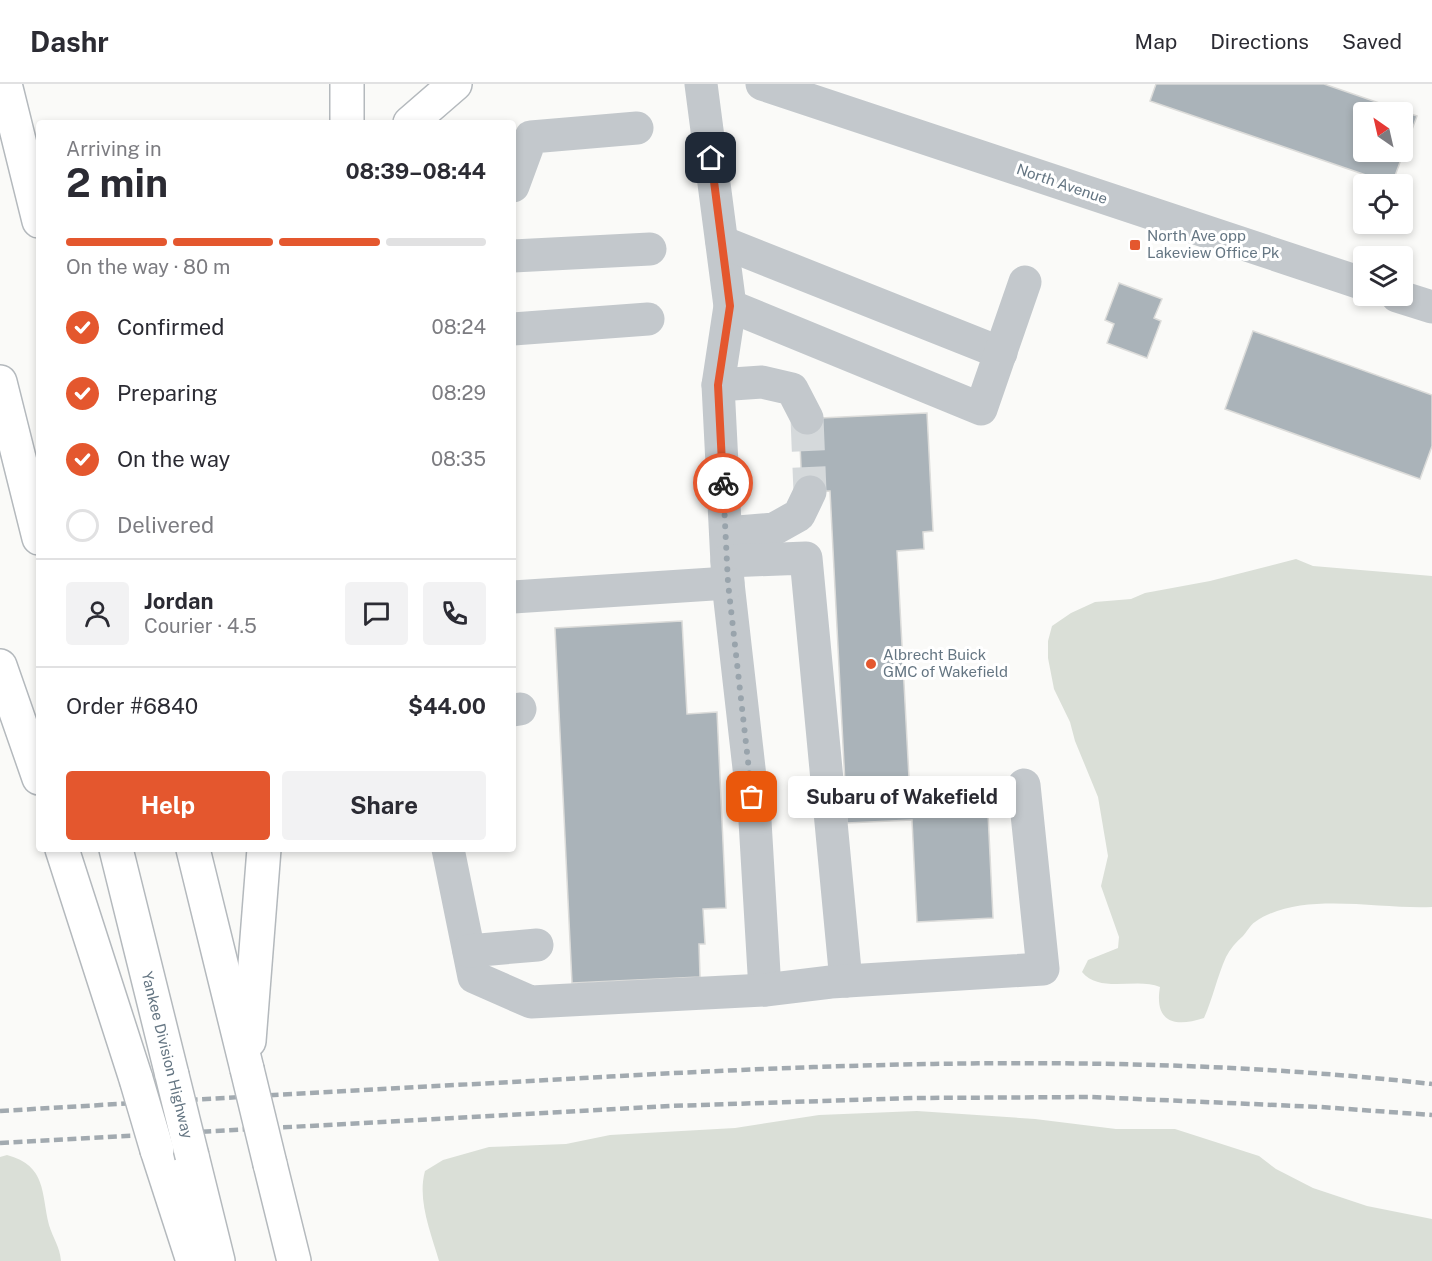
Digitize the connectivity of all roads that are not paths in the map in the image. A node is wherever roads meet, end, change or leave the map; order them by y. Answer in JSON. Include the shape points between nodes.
{"nodes":[{"id":1,"x":347,"y":84,"type":"edge"},
{"id":2,"x":455,"y":84,"type":"edge"},
{"id":3,"x":701,"y":84,"type":"edge"},
{"id":4,"x":762,"y":84,"type":"edge"},
{"id":5,"x":5,"y":85,"type":"edge"},
{"id":6,"x":347,"y":120,"type":"edge"},
{"id":7,"x":413,"y":120,"type":"edge"},
{"id":8,"x":637,"y":128,"type":"dead end"},
{"id":9,"x":516,"y":178,"type":"edge"},
{"id":10,"x":36,"y":209,"type":"edge"},
{"id":11,"x":722,"y":242,"type":"junction"},
{"id":12,"x":650,"y":249,"type":"dead end"},
{"id":13,"x":516,"y":256,"type":"edge"},
{"id":14,"x":1353,"y":280,"type":"edge"},
{"id":15,"x":1025,"y":282,"type":"dead end"},
{"id":16,"x":1413,"y":301,"type":"edge"},
{"id":17,"x":730,"y":306,"type":"junction"},
{"id":18,"x":1432,"y":307,"type":"edge"},
{"id":19,"x":648,"y":319,"type":"dead end"},
{"id":20,"x":516,"y":329,"type":"edge"},
{"id":21,"x":1001,"y":353,"type":"junction"},
{"id":22,"x":0,"y":382,"type":"edge"},
{"id":23,"x":718,"y":385,"type":"junction"},
{"id":24,"x":807,"y":418,"type":"tunnel mouth"},
{"id":25,"x":810,"y":492,"type":"tunnel mouth"},
{"id":26,"x":36,"y":526,"type":"edge"},
{"id":27,"x":727,"y":559,"type":"junction"},
{"id":28,"x":516,"y":596,"type":"edge"},
{"id":29,"x":0,"y":666,"type":"edge"},
{"id":30,"x":36,"y":769,"type":"edge"},
{"id":31,"x":1024,"y":785,"type":"dead end"},
{"id":32,"x":63,"y":852,"type":"edge"},
{"id":33,"x":117,"y":852,"type":"edge"},
{"id":34,"x":194,"y":852,"type":"edge"},
{"id":35,"x":264,"y":852,"type":"edge"},
{"id":36,"x":449,"y":852,"type":"edge"},
{"id":37,"x":537,"y":945,"type":"dead end"},
{"id":38,"x":469,"y":951,"type":"junction"},
{"id":39,"x":846,"y":981,"type":"junction"},
{"id":40,"x":765,"y":990,"type":"junction"},
{"id":41,"x":247,"y":1069,"type":"junction"},
{"id":42,"x":193,"y":1261,"type":"edge"},
{"id":43,"x":218,"y":1261,"type":"edge"},
{"id":44,"x":294,"y":1261,"type":"edge"}],
"edges":[{"from":1,"to":6,"type":"highway"},
{"from":2,"to":7,"type":"highway"},
{"from":3,"to":11,"type":"street"},
{"from":4,"to":14,"type":"street","name":"North Avenue"},
{"from":5,"to":10,"type":"highway"},
{"from":8,"to":9,"type":"street","via":[[531,137]]},
{"from":11,"to":17,"type":"street"},
{"from":11,"to":21,"type":"street"},
{"from":12,"to":13,"type":"street"},
{"from":15,"to":21,"type":"street"},
{"from":16,"to":18,"type":"street"},
{"from":17,"to":21,"type":"street","via":[[981,409]]},
{"from":17,"to":23,"type":"street"},
{"from":19,"to":20,"type":"street"},
{"from":22,"to":26,"type":"highway"},
{"from":23,"to":24,"type":"street","via":[[762,382],[792,389]]},
{"from":23,"to":27,"type":"street"},
{"from":25,"to":27,"type":"street","via":[[799,515]]},
{"from":27,"to":28,"type":"street"},
{"from":27,"to":39,"type":"street","via":[[806,558]]},
{"from":27,"to":40,"type":"street","via":[[754,821]]},
{"from":29,"to":30,"type":"highway"},
{"from":31,"to":39,"type":"street","via":[[1043,969]]},
{"from":32,"to":42,"type":"highway","bridge":true},
{"from":33,"to":43,"type":"highway","name":"Yankee Division Highway","bridge":true},
{"from":34,"to":41,"type":"highway"},
{"from":35,"to":41,"type":"highway"},
{"from":36,"to":38,"type":"street"},
{"from":37,"to":38,"type":"street"},
{"from":38,"to":40,"type":"street","via":[[474,977],[531,1002]]},
{"from":39,"to":40,"type":"street"},
{"from":41,"to":44,"type":"highway","bridge":true}]}
